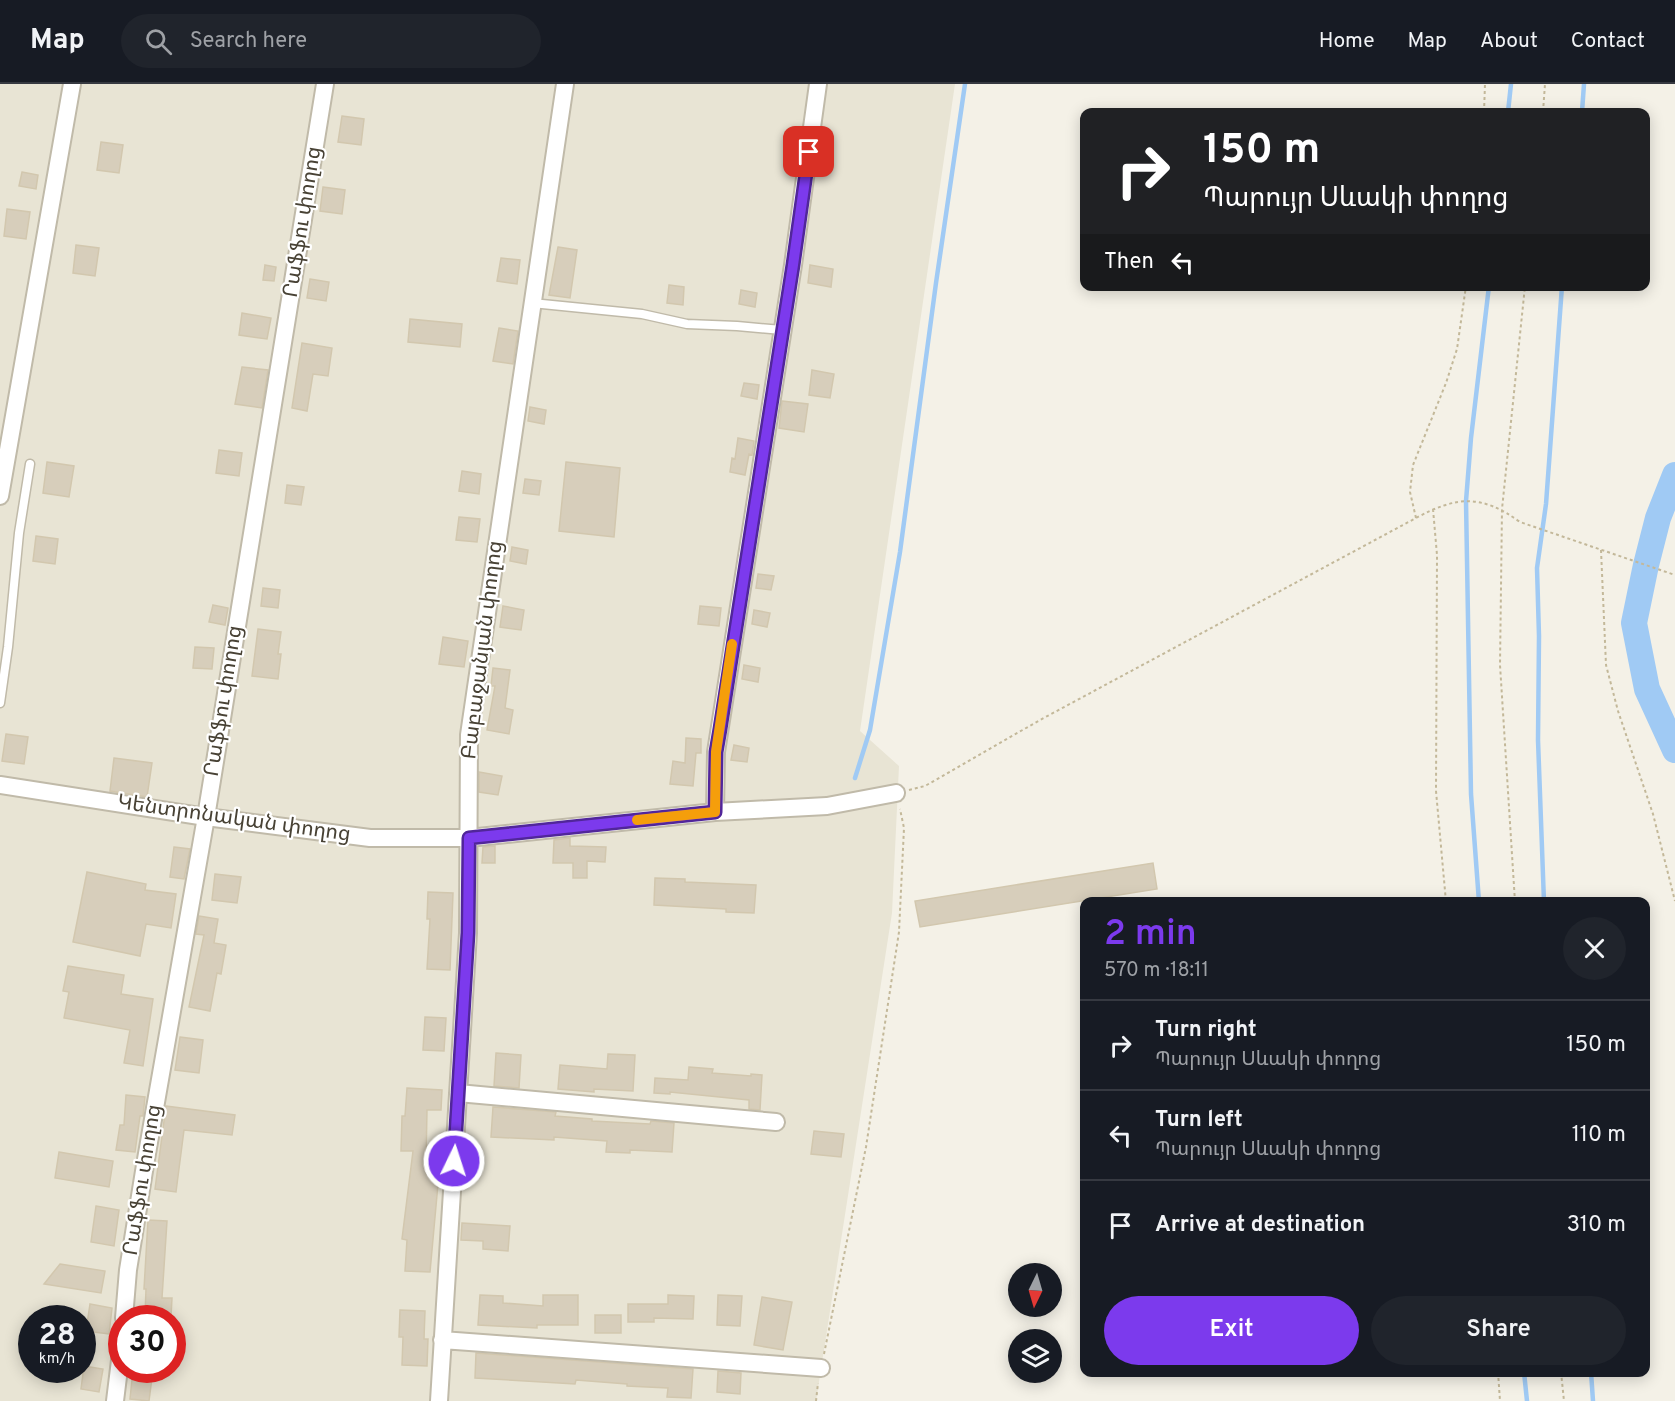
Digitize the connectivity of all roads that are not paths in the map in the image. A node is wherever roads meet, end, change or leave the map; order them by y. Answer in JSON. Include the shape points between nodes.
{"nodes":[{"id":1,"x":72,"y":84,"type":"edge"},
{"id":2,"x":325,"y":84,"type":"edge"},
{"id":3,"x":565,"y":84,"type":"edge"},
{"id":4,"x":818,"y":84,"type":"edge"},
{"id":5,"x":532,"y":303,"type":"junction"},
{"id":6,"x":782,"y":330,"type":"junction"},
{"id":7,"x":5,"y":430,"type":"edge"},
{"id":8,"x":30,"y":464,"type":"dead end"},
{"id":9,"x":0,"y":496,"type":"edge"},
{"id":10,"x":0,"y":703,"type":"edge"},
{"id":11,"x":0,"y":785,"type":"edge"},
{"id":12,"x":896,"y":793,"type":"road end"},
{"id":13,"x":715,"y":812,"type":"junction"},
{"id":14,"x":206,"y":817,"type":"junction"},
{"id":15,"x":469,"y":838,"type":"junction"},
{"id":16,"x":458,"y":1093,"type":"junction"},
{"id":17,"x":776,"y":1122,"type":"dead end"},
{"id":18,"x":125,"y":1305,"type":"edge"},
{"id":19,"x":442,"y":1340,"type":"junction"},
{"id":20,"x":821,"y":1368,"type":"road end"},
{"id":21,"x":117,"y":1383,"type":"edge"},
{"id":22,"x":115,"y":1401,"type":"edge"},
{"id":23,"x":439,"y":1401,"type":"edge"}],
"edges":[{"from":1,"to":7,"type":"street"},
{"from":2,"to":14,"type":"street","name":"Րաֆֆու փողոց"},
{"from":3,"to":5,"type":"street","name":"Բաբաջանյան փողոց"},
{"from":4,"to":6,"type":"street"},
{"from":5,"to":6,"type":"lane","via":[[642,314],[687,324]]},
{"from":5,"to":15,"type":"street","name":"Բաբաջանյան փողոց","via":[[469,735]]},
{"from":6,"to":13,"type":"street","via":[[716,752]]},
{"from":7,"to":9,"type":"street"},
{"from":8,"to":10,"type":"lane"},
{"from":11,"to":14,"type":"street","name":"Կենտրոնական փողոց"},
{"from":12,"to":13,"type":"street","name":"Կենտրոնական փողոց","via":[[827,806]]},
{"from":13,"to":15,"type":"street","name":"Կենտրոնական փողոց"},
{"from":14,"to":15,"type":"street","name":"Կենտրոնական փողոց","via":[[370,838]]},
{"from":14,"to":18,"type":"street","name":"Րաֆֆու փողոց","via":[[145,1165]]},
{"from":15,"to":16,"type":"street","name":"Բաբաջանյան փողոց","via":[[468,933]]},
{"from":16,"to":17,"type":"street"},
{"from":16,"to":19,"type":"street","name":"Բաբաջանյան փողոց"},
{"from":19,"to":20,"type":"street"},
{"from":19,"to":23,"type":"street","name":"Բաբաջանյան փողոց"},
{"from":21,"to":22,"type":"street"}]}
